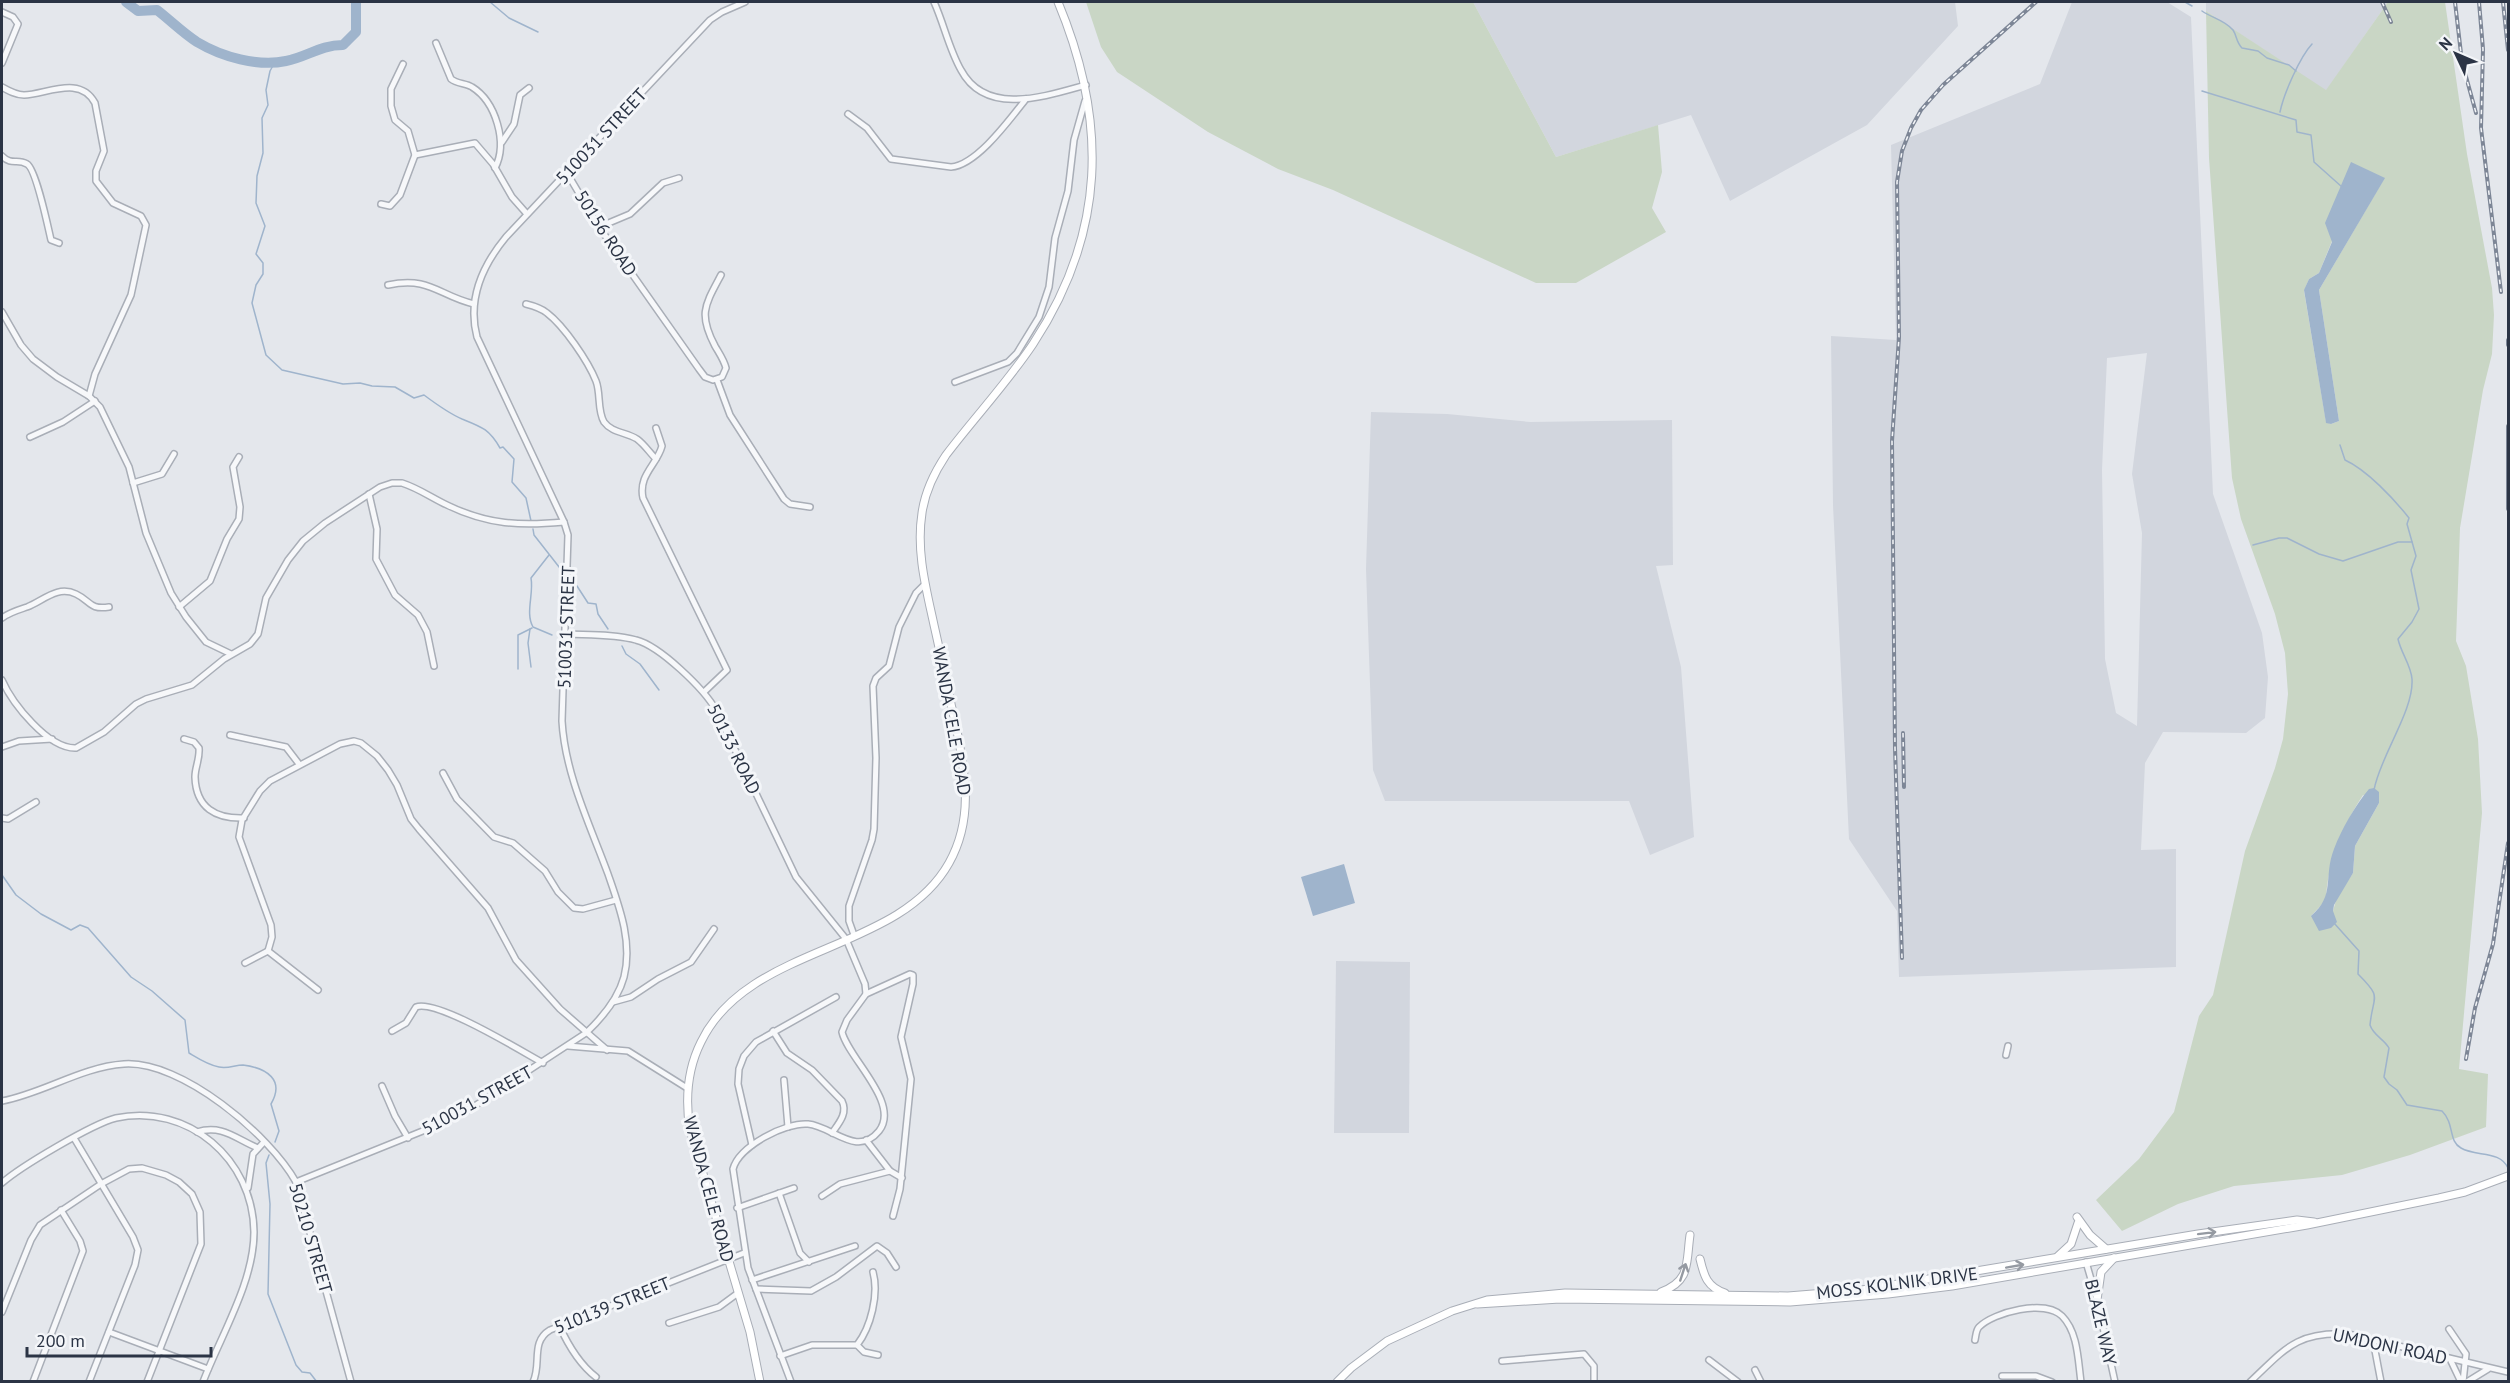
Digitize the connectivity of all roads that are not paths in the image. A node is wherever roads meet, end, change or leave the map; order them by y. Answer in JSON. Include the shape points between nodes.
{"nodes":[{"id":1,"x":745,"y":2,"type":"edge"},
{"id":2,"x":934,"y":2,"type":"edge"},
{"id":3,"x":1058,"y":2,"type":"edge"},
{"id":4,"x":2,"y":12,"type":"edge"},
{"id":5,"x":436,"y":43,"type":"dead end"},
{"id":6,"x":2,"y":63,"type":"edge"},
{"id":7,"x":403,"y":64,"type":"dead end"},
{"id":8,"x":1084,"y":85,"type":"junction"},
{"id":9,"x":2,"y":87,"type":"edge"},
{"id":10,"x":529,"y":88,"type":"dead end"},
{"id":11,"x":1026,"y":99,"type":"junction"},
{"id":12,"x":848,"y":114,"type":"dead end"},
{"id":13,"x":502,"y":142,"type":"junction"},
{"id":14,"x":416,"y":155,"type":"junction"},
{"id":15,"x":2,"y":156,"type":"edge"},
{"id":16,"x":495,"y":168,"type":"junction"},
{"id":17,"x":567,"y":173,"type":"junction"},
{"id":18,"x":679,"y":178,"type":"dead end"},
{"id":19,"x":381,"y":204,"type":"dead end"},
{"id":20,"x":528,"y":214,"type":"junction"},
{"id":21,"x":599,"y":227,"type":"junction"},
{"id":22,"x":59,"y":243,"type":"dead end"},
{"id":23,"x":721,"y":274,"type":"dead end"},
{"id":24,"x":388,"y":285,"type":"dead end"},
{"id":25,"x":474,"y":303,"type":"junction"},
{"id":26,"x":526,"y":304,"type":"dead end"},
{"id":27,"x":2,"y":312,"type":"edge"},
{"id":28,"x":717,"y":380,"type":"junction"},
{"id":29,"x":955,"y":382,"type":"dead end"},
{"id":30,"x":89,"y":396,"type":"junction"},
{"id":31,"x":95,"y":401,"type":"junction"},
{"id":32,"x":656,"y":428,"type":"dead end"},
{"id":33,"x":30,"y":437,"type":"dead end"},
{"id":34,"x":174,"y":454,"type":"dead end"},
{"id":35,"x":240,"y":457,"type":"dead end"},
{"id":36,"x":656,"y":459,"type":"junction"},
{"id":37,"x":133,"y":483,"type":"junction"},
{"id":38,"x":369,"y":494,"type":"junction"},
{"id":39,"x":810,"y":507,"type":"dead end"},
{"id":40,"x":564,"y":522,"type":"junction"},
{"id":41,"x":925,"y":584,"type":"junction"},
{"id":42,"x":179,"y":607,"type":"junction"},
{"id":43,"x":109,"y":608,"type":"dead end"},
{"id":44,"x":2,"y":618,"type":"edge"},
{"id":45,"x":567,"y":634,"type":"junction"},
{"id":46,"x":231,"y":654,"type":"junction"},
{"id":47,"x":434,"y":666,"type":"dead end"},
{"id":48,"x":2,"y":680,"type":"edge"},
{"id":49,"x":705,"y":691,"type":"junction"},
{"id":50,"x":230,"y":735,"type":"dead end"},
{"id":51,"x":52,"y":739,"type":"junction"},
{"id":52,"x":184,"y":739,"type":"dead end"},
{"id":53,"x":2,"y":747,"type":"edge"},
{"id":54,"x":298,"y":764,"type":"junction"},
{"id":55,"x":443,"y":773,"type":"dead end"},
{"id":56,"x":36,"y":802,"type":"dead end"},
{"id":57,"x":2,"y":818,"type":"edge"},
{"id":58,"x":244,"y":818,"type":"junction"},
{"id":59,"x":616,"y":900,"type":"junction"},
{"id":60,"x":714,"y":929,"type":"dead end"},
{"id":61,"x":854,"y":935,"type":"junction"},
{"id":62,"x":846,"y":939,"type":"junction"},
{"id":63,"x":268,"y":951,"type":"junction"},
{"id":64,"x":245,"y":963,"type":"dead end"},
{"id":65,"x":318,"y":990,"type":"dead end"},
{"id":66,"x":866,"y":994,"type":"junction"},
{"id":67,"x":836,"y":997,"type":"dead end"},
{"id":68,"x":613,"y":1002,"type":"junction"},
{"id":69,"x":392,"y":1031,"type":"dead end"},
{"id":70,"x":773,"y":1031,"type":"junction"},
{"id":71,"x":586,"y":1033,"type":"junction"},
{"id":72,"x":2008,"y":1046,"type":"dead end"},
{"id":73,"x":568,"y":1047,"type":"junction"},
{"id":74,"x":607,"y":1050,"type":"junction"},
{"id":75,"x":2006,"y":1055,"type":"dead end"},
{"id":76,"x":543,"y":1063,"type":"junction"},
{"id":77,"x":784,"y":1080,"type":"dead end"},
{"id":78,"x":382,"y":1086,"type":"dead end"},
{"id":79,"x":687,"y":1088,"type":"junction"},
{"id":80,"x":2,"y":1101,"type":"edge"},
{"id":81,"x":788,"y":1127,"type":"junction"},
{"id":82,"x":197,"y":1132,"type":"junction"},
{"id":83,"x":832,"y":1133,"type":"junction"},
{"id":84,"x":74,"y":1138,"type":"junction"},
{"id":85,"x":408,"y":1138,"type":"junction"},
{"id":86,"x":866,"y":1140,"type":"junction"},
{"id":87,"x":264,"y":1142,"type":"junction"},
{"id":88,"x":752,"y":1145,"type":"junction"},
{"id":89,"x":258,"y":1148,"type":"junction"},
{"id":90,"x":890,"y":1171,"type":"junction"},
{"id":91,"x":2508,"y":1176,"type":"edge"},
{"id":92,"x":902,"y":1178,"type":"junction"},
{"id":93,"x":296,"y":1182,"type":"junction"},
{"id":94,"x":2,"y":1183,"type":"edge"},
{"id":95,"x":101,"y":1184,"type":"junction"},
{"id":96,"x":794,"y":1188,"type":"dead end"},
{"id":97,"x":248,"y":1192,"type":"junction"},
{"id":98,"x":779,"y":1193,"type":"junction"},
{"id":99,"x":822,"y":1196,"type":"dead end"},
{"id":100,"x":737,"y":1208,"type":"junction"},
{"id":101,"x":61,"y":1210,"type":"junction"},
{"id":102,"x":893,"y":1216,"type":"dead end"},
{"id":103,"x":2314,"y":1221,"type":"junction"},
{"id":104,"x":1690,"y":1235,"type":"dead end"},
{"id":105,"x":855,"y":1246,"type":"dead end"},
{"id":106,"x":2106,"y":1249,"type":"junction"},
{"id":107,"x":744,"y":1253,"type":"junction"},
{"id":108,"x":2116,"y":1257,"type":"junction"},
{"id":109,"x":1700,"y":1259,"type":"dead end"},
{"id":110,"x":728,"y":1260,"type":"junction"},
{"id":111,"x":2050,"y":1260,"type":"junction"},
{"id":112,"x":809,"y":1262,"type":"junction"},
{"id":113,"x":2086,"y":1262,"type":"junction"},
{"id":114,"x":896,"y":1267,"type":"dead end"},
{"id":115,"x":873,"y":1272,"type":"dead end"},
{"id":116,"x":752,"y":1280,"type":"junction"},
{"id":117,"x":756,"y":1289,"type":"junction"},
{"id":118,"x":738,"y":1293,"type":"junction"},
{"id":119,"x":1656,"y":1294,"type":"junction"},
{"id":120,"x":1731,"y":1295,"type":"junction"},
{"id":121,"x":2097,"y":1300,"type":"junction"},
{"id":122,"x":1477,"y":1304,"type":"junction"},
{"id":123,"x":2,"y":1312,"type":"edge"},
{"id":124,"x":669,"y":1323,"type":"dead end"},
{"id":125,"x":559,"y":1325,"type":"junction"},
{"id":126,"x":2449,"y":1329,"type":"dead end"},
{"id":127,"x":109,"y":1332,"type":"junction"},
{"id":128,"x":1975,"y":1340,"type":"dead end"},
{"id":129,"x":2373,"y":1340,"type":"junction"},
{"id":130,"x":857,"y":1345,"type":"junction"},
{"id":131,"x":159,"y":1351,"type":"junction"},
{"id":132,"x":878,"y":1355,"type":"dead end"},
{"id":133,"x":780,"y":1356,"type":"junction"},
{"id":134,"x":2450,"y":1359,"type":"junction"},
{"id":135,"x":1502,"y":1360,"type":"dead end"},
{"id":136,"x":1709,"y":1360,"type":"dead end"},
{"id":137,"x":2467,"y":1363,"type":"junction"},
{"id":138,"x":2489,"y":1368,"type":"junction"},
{"id":139,"x":208,"y":1369,"type":"junction"},
{"id":140,"x":1755,"y":1370,"type":"dead end"},
{"id":141,"x":2508,"y":1372,"type":"edge"},
{"id":142,"x":2002,"y":1376,"type":"dead end"},
{"id":143,"x":596,"y":1377,"type":"dead end"},
{"id":144,"x":537,"y":1380,"type":"edge"},
{"id":145,"x":33,"y":1382,"type":"edge"},
{"id":146,"x":89,"y":1382,"type":"edge"},
{"id":147,"x":147,"y":1382,"type":"edge"},
{"id":148,"x":203,"y":1382,"type":"edge"},
{"id":149,"x":351,"y":1382,"type":"edge"},
{"id":150,"x":760,"y":1382,"type":"edge"},
{"id":151,"x":791,"y":1382,"type":"edge"},
{"id":152,"x":1337,"y":1382,"type":"edge"},
{"id":153,"x":1594,"y":1382,"type":"edge"},
{"id":154,"x":1738,"y":1382,"type":"edge"},
{"id":155,"x":1761,"y":1382,"type":"edge"},
{"id":156,"x":2052,"y":1382,"type":"edge"},
{"id":157,"x":2081,"y":1382,"type":"edge"},
{"id":158,"x":2115,"y":1382,"type":"edge"},
{"id":159,"x":2250,"y":1382,"type":"edge"},
{"id":160,"x":2381,"y":1382,"type":"edge"},
{"id":161,"x":2464,"y":1382,"type":"edge"}],
"edges":[{"from":1,"to":17,"type":"street","name":"510031 STREET","via":[[710,20]]},
{"from":2,"to":11,"type":"street","via":[[958,64],[971,84],[995,98]]},
{"from":3,"to":8,"type":"main road","name":"WANDA CELE ROAD","via":[[1074,43]]},
{"from":4,"to":6,"type":"street","via":[[18,24]]},
{"from":5,"to":13,"type":"street","via":[[450,79],[472,87],[490,108]]},
{"from":7,"to":14,"type":"street","via":[[391,89],[391,106],[393,117],[408,131]]},
{"from":8,"to":11,"type":"street"},
{"from":8,"to":29,"type":"street","via":[[1084,105],[1074,140],[1068,191],[1054,238],[1046,301],[1008,362]]},
{"from":8,"to":41,"type":"main road","name":"WANDA CELE ROAD","via":[[1091,118],[1092,176],[1074,262],[1033,344],[946,455],[930,484],[920,527]]},
{"from":9,"to":30,"type":"street","via":[[21,95],[72,88],[92,97],[104,148],[96,171],[98,184],[116,206],[138,214],[146,225],[131,296]]},
{"from":10,"to":13,"type":"street","via":[[520,95],[514,124]]},
{"from":11,"to":12,"type":"street","via":[[994,137],[959,167],[894,160],[867,128]]},
{"from":13,"to":16,"type":"street"},
{"from":14,"to":16,"type":"street","via":[[475,143]]},
{"from":14,"to":19,"type":"street","via":[[397,200],[390,206]]},
{"from":15,"to":22,"type":"street","via":[[9,162],[31,167],[51,240]]},
{"from":16,"to":20,"type":"street","via":[[508,193]]},
{"from":17,"to":20,"type":"street","name":"510031 STREET"},
{"from":17,"to":21,"type":"street","name":"50156 ROAD"},
{"from":18,"to":21,"type":"street","via":[[663,183],[630,214]]},
{"from":20,"to":25,"type":"street","name":"510031 STREET","via":[[493,252]]},
{"from":21,"to":28,"type":"street","name":"50156 ROAD","via":[[699,369],[709,380]]},
{"from":23,"to":28,"type":"street","via":[[704,315],[726,368]]},
{"from":24,"to":25,"type":"street","via":[[421,284]]},
{"from":25,"to":40,"type":"street","name":"510031 STREET","via":[[477,337]]},
{"from":26,"to":36,"type":"street","via":[[550,315],[576,347],[596,381],[606,424],[636,439]]},
{"from":27,"to":30,"type":"street","via":[[33,359]]},
{"from":28,"to":39,"type":"street","via":[[730,415],[784,499],[790,504]]},
{"from":30,"to":31,"type":"street"},
{"from":31,"to":33,"type":"street"},
{"from":31,"to":37,"type":"street","via":[[124,456]]},
{"from":32,"to":36,"type":"street","via":[[662,446]]},
{"from":34,"to":37,"type":"street","via":[[162,474]]},
{"from":35,"to":42,"type":"street","via":[[234,467],[239,519],[210,581]]},
{"from":36,"to":49,"type":"street","via":[[645,476],[642,492],[727,670]]},
{"from":37,"to":42,"type":"street","via":[[152,550]]},
{"from":38,"to":40,"type":"street","via":[[386,484],[402,483],[490,521],[528,525]]},
{"from":38,"to":46,"type":"street","via":[[325,523],[295,550],[266,598],[255,639]]},
{"from":38,"to":47,"type":"street","via":[[377,529],[376,559],[395,595],[418,615],[427,632]]},
{"from":40,"to":45,"type":"street","name":"510031 STREET","via":[[568,535]]},
{"from":41,"to":61,"type":"street","via":[[916,593],[899,627],[889,666],[874,682],[874,829],[849,906]]},
{"from":41,"to":61,"type":"main road","name":"WANDA CELE ROAD","via":[[964,772],[967,800],[963,827],[948,865],[930,888],[899,913]]},
{"from":42,"to":46,"type":"street","via":[[206,642]]},
{"from":43,"to":44,"type":"street","via":[[93,607],[75,594],[56,593]]},
{"from":45,"to":49,"type":"street","name":"50133 ROAD","via":[[640,641]]},
{"from":45,"to":59,"type":"street","name":"510031 STREET","via":[[563,742]]},
{"from":46,"to":51,"type":"street","via":[[192,684],[136,704],[82,746],[71,748]]},
{"from":48,"to":51,"type":"street","via":[[26,716]]},
{"from":49,"to":62,"type":"street","name":"50133 ROAD","via":[[796,877]]},
{"from":50,"to":54,"type":"street","via":[[286,747]]},
{"from":51,"to":53,"type":"street","via":[[19,741]]},
{"from":52,"to":58,"type":"street","via":[[199,748],[196,780],[207,808],[218,815]]},
{"from":54,"to":58,"type":"street","via":[[265,785]]},
{"from":54,"to":71,"type":"street","via":[[347,742],[368,747],[393,778],[411,819],[488,908],[516,960]]},
{"from":55,"to":59,"type":"street","via":[[458,799],[494,837],[513,843],[544,871],[574,908]]},
{"from":56,"to":57,"type":"street","via":[[8,819]]},
{"from":58,"to":63,"type":"street","via":[[239,837],[271,926]]},
{"from":59,"to":68,"type":"street","name":"510031 STREET","via":[[627,953],[624,977]]},
{"from":60,"to":68,"type":"street","via":[[690,962],[631,997]]},
{"from":61,"to":62,"type":"main road","name":"WANDA CELE ROAD"},
{"from":62,"to":66,"type":"street","name":"50133 ROAD"},
{"from":62,"to":79,"type":"main road","name":"WANDA CELE ROAD","via":[[758,982],[722,1009],[705,1032]]},
{"from":63,"to":64,"type":"street"},
{"from":63,"to":65,"type":"street"},
{"from":66,"to":86,"type":"street","via":[[842,1032],[884,1110],[881,1127]]},
{"from":66,"to":92,"type":"street","via":[[910,974],[913,977],[901,1037],[911,1079]]},
{"from":67,"to":70,"type":"street"},
{"from":68,"to":71,"type":"street","name":"510031 STREET"},
{"from":69,"to":76,"type":"street","via":[[406,1023],[417,1007],[425,1006],[464,1020]]},
{"from":70,"to":83,"type":"street","via":[[790,1056],[812,1070],[842,1101],[843,1115]]},
{"from":70,"to":88,"type":"street","via":[[752,1046],[739,1070],[738,1084]]},
{"from":71,"to":73,"type":"street","name":"510031 STREET"},
{"from":71,"to":74,"type":"street"},
{"from":72,"to":75,"type":"street"},
{"from":73,"to":74,"type":"street"},
{"from":73,"to":76,"type":"street","name":"510031 STREET"},
{"from":74,"to":79,"type":"street","via":[[628,1051]]},
{"from":76,"to":85,"type":"street","name":"510031 STREET","via":[[473,1107]]},
{"from":77,"to":81,"type":"street"},
{"from":78,"to":85,"type":"street"},
{"from":79,"to":110,"type":"main road","name":"WANDA CELE ROAD","via":[[690,1130]]},
{"from":80,"to":87,"type":"street","name":"50210 STREET","via":[[101,1068],[123,1064],[147,1066],[199,1088]]},
{"from":81,"to":83,"type":"street","via":[[809,1124]]},
{"from":81,"to":88,"type":"street"},
{"from":82,"to":84,"type":"street","via":[[164,1120],[125,1117],[99,1124]]},
{"from":82,"to":89,"type":"street","via":[[223,1130]]},
{"from":82,"to":97,"type":"street","via":[[229,1157]]},
{"from":83,"to":86,"type":"street","via":[[849,1141]]},
{"from":84,"to":94,"type":"street"},
{"from":84,"to":95,"type":"street"},
{"from":85,"to":93,"type":"street","name":"510031 STREET"},
{"from":86,"to":90,"type":"street"},
{"from":87,"to":89,"type":"street"},
{"from":87,"to":93,"type":"street","name":"50210 STREET"},
{"from":88,"to":100,"type":"street","via":[[739,1156],[733,1168]]},
{"from":89,"to":97,"type":"street","via":[[251,1159]]},
{"from":90,"to":92,"type":"street"},
{"from":90,"to":99,"type":"street","via":[[840,1184]]},
{"from":91,"to":103,"type":"main road","name":"MOSS KOLNIK DRIVE","via":[[2439,1198]]},
{"from":92,"to":102,"type":"street"},
{"from":93,"to":149,"type":"street","name":"50210 STREET"},
{"from":95,"to":101,"type":"street"},
{"from":95,"to":127,"type":"street","via":[[138,1250]]},
{"from":95,"to":131,"type":"street","via":[[129,1169],[153,1170],[187,1189],[200,1212],[199,1254]]},
{"from":96,"to":98,"type":"street"},
{"from":97,"to":139,"type":"street","via":[[254,1232],[251,1261]]},
{"from":98,"to":100,"type":"street"},
{"from":98,"to":112,"type":"street","via":[[800,1253]]},
{"from":100,"to":107,"type":"street"},
{"from":101,"to":123,"type":"street","via":[[35,1232]]},
{"from":101,"to":145,"type":"street","via":[[83,1251]]},
{"from":106,"to":103,"type":"main road","name":"MOSS KOLNIK DRIVE","one_way":true,"via":[[2297,1220]]},
{"from":103,"to":108,"type":"main road","name":"MOSS KOLNIK DRIVE"},
{"from":119,"to":104,"type":"main road","one_way":true,"via":[[1682,1279]]},
{"from":105,"to":112,"type":"street"},
{"from":106,"to":111,"type":"main road","name":"MOSS KOLNIK DRIVE"},
{"from":106,"to":111,"type":"main road","via":[[2077,1220],[2074,1239]]},
{"from":107,"to":110,"type":"street","name":"510139 STREET"},
{"from":107,"to":116,"type":"street"},
{"from":108,"to":113,"type":"main road","name":"MOSS KOLNIK DRIVE"},
{"from":108,"to":121,"type":"main road","via":[[2101,1272]]},
{"from":109,"to":120,"type":"main road","via":[[1710,1286]]},
{"from":110,"to":118,"type":"main road","name":"WANDA CELE ROAD"},
{"from":110,"to":125,"type":"street","name":"510139 STREET"},
{"from":120,"to":111,"type":"main road","name":"MOSS KOLNIK DRIVE","one_way":true,"via":[[1788,1296],[1862,1290]]},
{"from":112,"to":116,"type":"street"},
{"from":113,"to":121,"type":"street","name":"BLAZE WAY"},
{"from":113,"to":122,"type":"main road","name":"MOSS KOLNIK DRIVE","via":[[1952,1286],[1790,1302],[1560,1299]]},
{"from":114,"to":117,"type":"street","via":[[883,1249],[875,1246],[811,1291]]},
{"from":115,"to":130,"type":"street","via":[[875,1285],[869,1321]]},
{"from":116,"to":117,"type":"street"},
{"from":117,"to":133,"type":"street"},
{"from":118,"to":124,"type":"street","via":[[718,1307]]},
{"from":118,"to":150,"type":"main road","name":"WANDA CELE ROAD"},
{"from":119,"to":120,"type":"main road","name":"MOSS KOLNIK DRIVE"},
{"from":119,"to":122,"type":"main road","name":"MOSS KOLNIK DRIVE","via":[[1535,1294]]},
{"from":121,"to":158,"type":"street","name":"BLAZE WAY"},
{"from":122,"to":152,"type":"main road","name":"MOSS KOLNIK DRIVE","via":[[1452,1311],[1387,1341]]},
{"from":125,"to":143,"type":"street","via":[[576,1355]]},
{"from":125,"to":144,"type":"street","name":"510139 STREET","via":[[541,1338]]},
{"from":126,"to":137,"type":"street","via":[[2465,1351]]},
{"from":127,"to":131,"type":"street"},
{"from":127,"to":146,"type":"street"},
{"from":128,"to":157,"type":"street","via":[[1981,1325],[2006,1313],[2032,1307],[2060,1313],[2074,1339]]},
{"from":129,"to":134,"type":"street","name":"UMDONI ROAD"},
{"from":129,"to":159,"type":"street","name":"UMDONI ROAD","via":[[2326,1333],[2305,1337],[2285,1349]]},
{"from":129,"to":160,"type":"street"},
{"from":130,"to":132,"type":"street","via":[[864,1352]]},
{"from":130,"to":133,"type":"street","via":[[812,1345]]},
{"from":131,"to":139,"type":"street"},
{"from":131,"to":147,"type":"street"},
{"from":133,"to":151,"type":"street"},
{"from":134,"to":137,"type":"street","name":"UMDONI ROAD"},
{"from":134,"to":161,"type":"street"},
{"from":135,"to":153,"type":"street","via":[[1587,1356],[1594,1366]]},
{"from":136,"to":154,"type":"street"},
{"from":137,"to":138,"type":"street","name":"UMDONI ROAD"},
{"from":137,"to":161,"type":"street"},
{"from":138,"to":141,"type":"street","name":"UMDONI ROAD"},
{"from":138,"to":161,"type":"street"},
{"from":139,"to":148,"type":"street"},
{"from":140,"to":155,"type":"street"},
{"from":142,"to":156,"type":"street","via":[[2036,1376]]}]}
